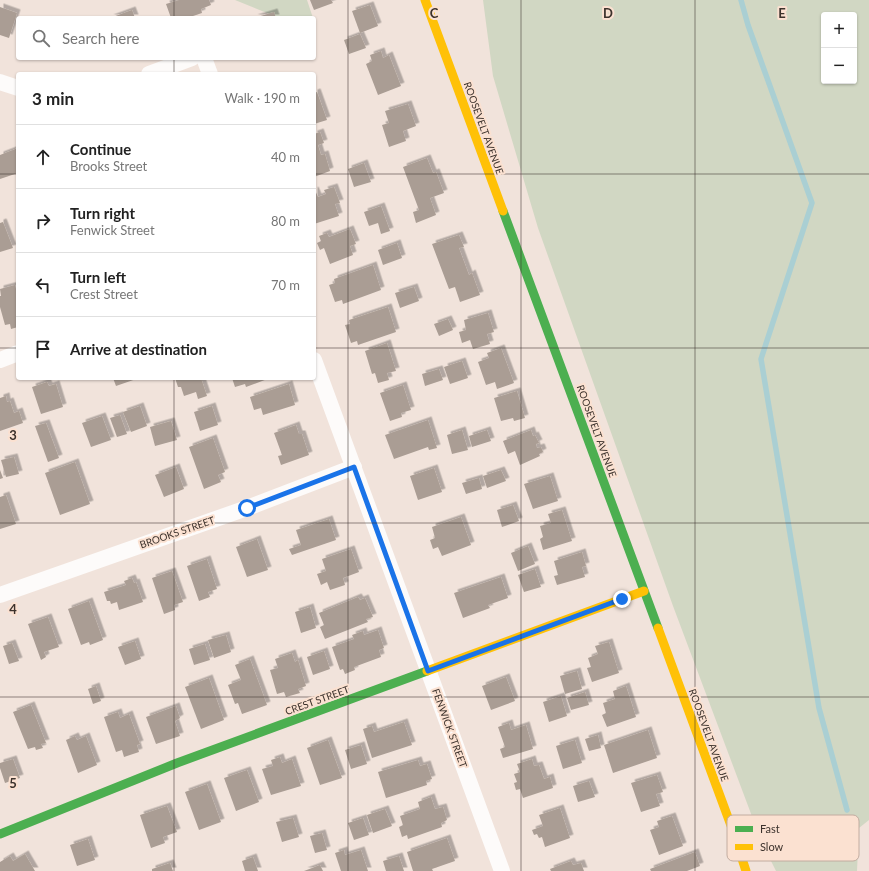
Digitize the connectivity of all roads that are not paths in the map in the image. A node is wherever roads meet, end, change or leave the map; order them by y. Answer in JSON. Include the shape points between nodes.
{"nodes":[{"id":1,"x":425,"y":0,"type":"edge"},
{"id":2,"x":187,"y":60,"type":"edge"},
{"id":3,"x":205,"y":60,"type":"edge"},
{"id":4,"x":154,"y":72,"type":"edge"},
{"id":5,"x":209,"y":72,"type":"edge"},
{"id":6,"x":0,"y":82,"type":"edge"},
{"id":7,"x":16,"y":87,"type":"edge"},
{"id":8,"x":16,"y":354,"type":"edge"},
{"id":9,"x":0,"y":360,"type":"edge"},
{"id":10,"x":316,"y":365,"type":"edge"},
{"id":11,"x":354,"y":467,"type":"junction"},
{"id":12,"x":644,"y":591,"type":"junction"},
{"id":13,"x":0,"y":595,"type":"edge"},
{"id":14,"x":428,"y":671,"type":"junction"},
{"id":15,"x":727,"y":815,"type":"edge"},
{"id":16,"x":0,"y":834,"type":"edge"},
{"id":17,"x":743,"y":861,"type":"edge"},
{"id":18,"x":502,"y":871,"type":"edge"},
{"id":19,"x":746,"y":871,"type":"edge"}],
"edges":[{"from":1,"to":12,"type":"main road","name":"ROOSEVELT AVENUE"},
{"from":2,"to":4,"type":"street"},
{"from":3,"to":5,"type":"street"},
{"from":6,"to":7,"type":"street"},
{"from":8,"to":9,"type":"street"},
{"from":10,"to":11,"type":"street","name":"FENWICK STREET"},
{"from":11,"to":13,"type":"street","name":"BROOKS STREET","via":[[247,508]]},
{"from":11,"to":14,"type":"street","name":"FENWICK STREET"},
{"from":12,"to":14,"type":"main road","name":"CREST STREET"},
{"from":12,"to":15,"type":"main road","name":"ROOSEVELT AVENUE"},
{"from":14,"to":16,"type":"main road","name":"CREST STREET","via":[[176,763]]},
{"from":14,"to":18,"type":"street","name":"FENWICK STREET"},
{"from":17,"to":19,"type":"main road","name":"ROOSEVELT AVENUE"}]}
